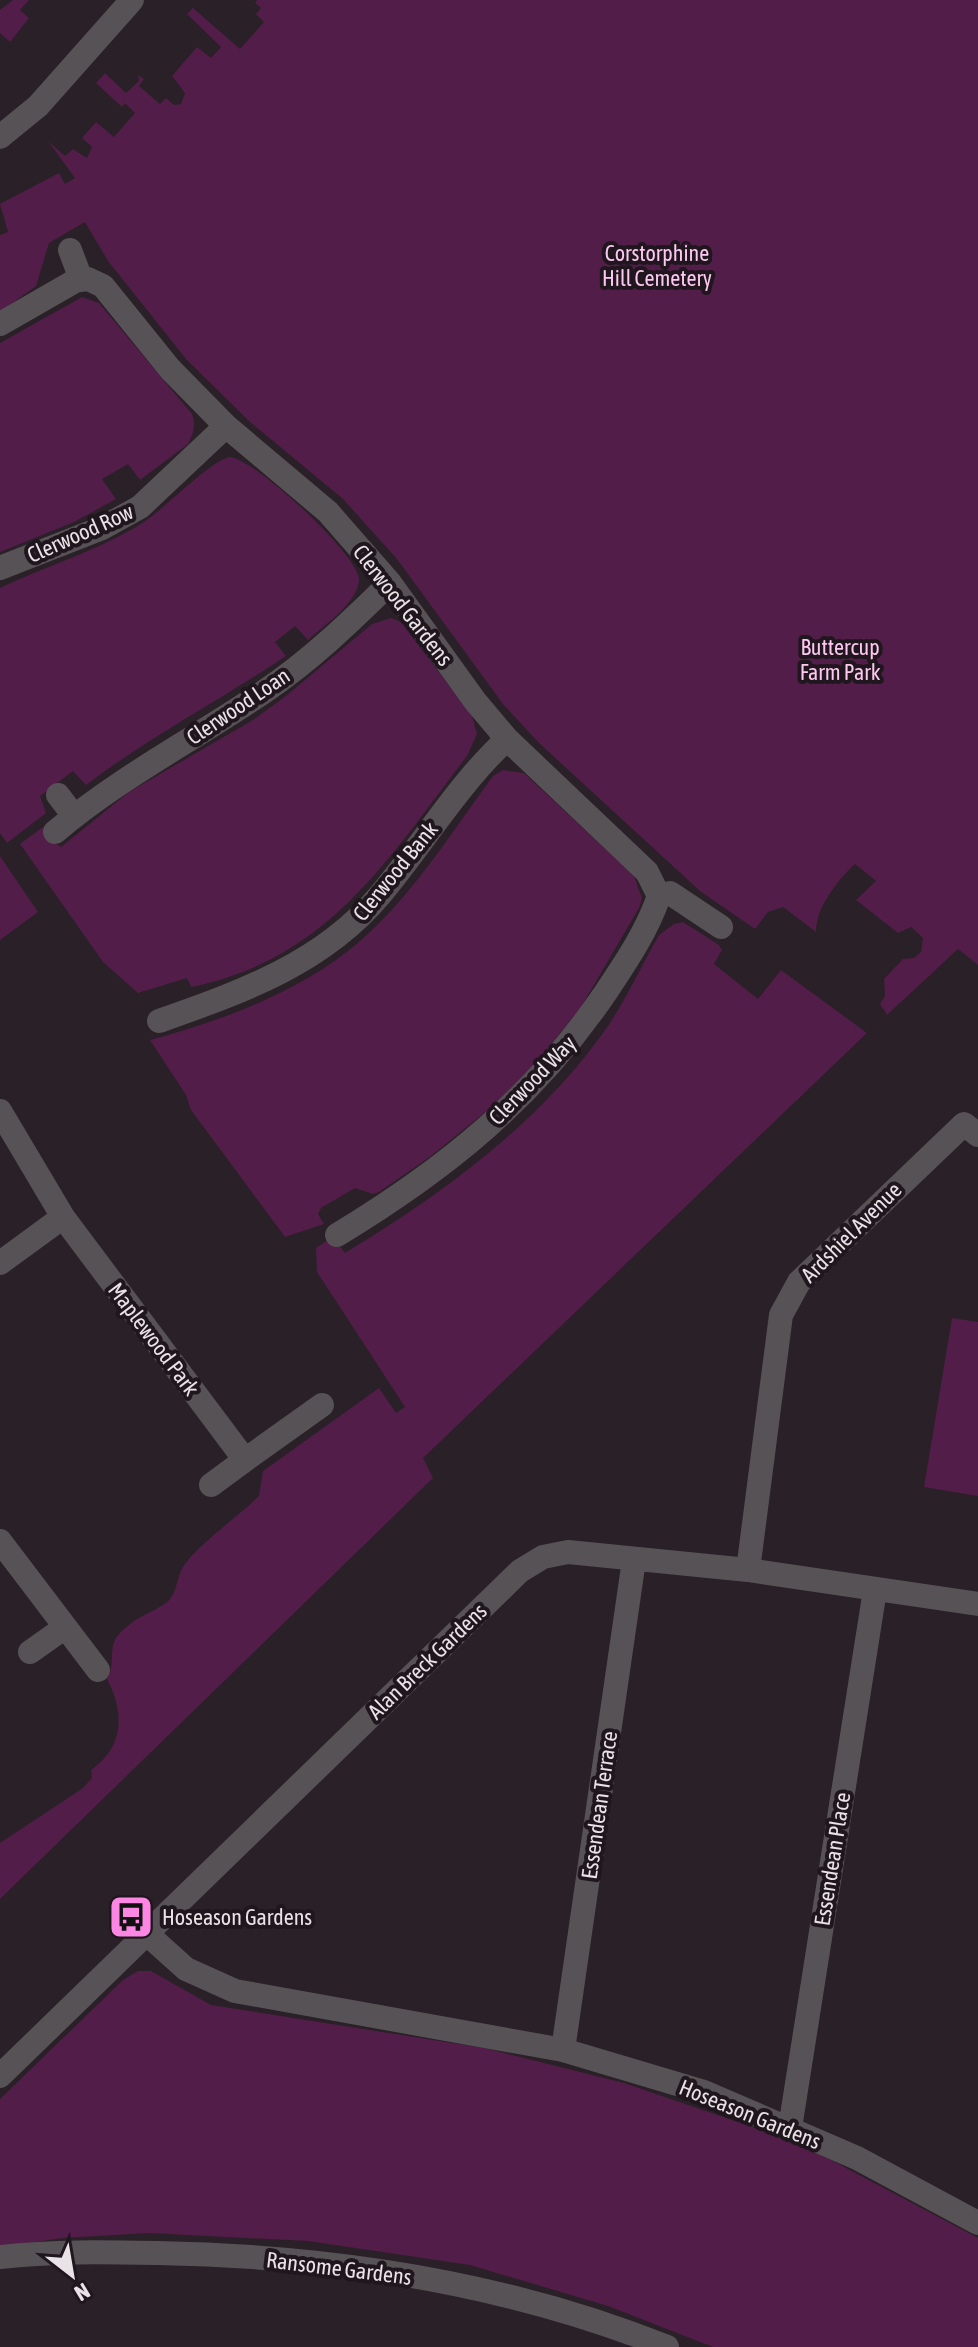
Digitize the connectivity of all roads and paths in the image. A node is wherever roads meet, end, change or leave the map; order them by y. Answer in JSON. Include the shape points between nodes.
{"nodes":[{"id":1,"x":132,"y":0,"type":"edge"},
{"id":2,"x":0,"y":137,"type":"edge"},
{"id":3,"x":70,"y":250,"type":"dead end"},
{"id":4,"x":81,"y":279,"type":"junction"},
{"id":5,"x":0,"y":324,"type":"edge"},
{"id":6,"x":226,"y":426,"type":"junction"},
{"id":7,"x":0,"y":568,"type":"edge"},
{"id":8,"x":390,"y":583,"type":"junction"},
{"id":9,"x":507,"y":739,"type":"junction"},
{"id":10,"x":58,"y":795,"type":"dead end"},
{"id":11,"x":74,"y":816,"type":"junction"},
{"id":12,"x":55,"y":832,"type":"dead end"},
{"id":13,"x":659,"y":896,"type":"junction"},
{"id":14,"x":721,"y":927,"type":"dead end"},
{"id":15,"x":167,"y":1012,"type":"dead end"},
{"id":16,"x":0,"y":1111,"type":"edge"},
{"id":17,"x":978,"y":1135,"type":"edge"},
{"id":18,"x":63,"y":1217,"type":"junction"},
{"id":19,"x":337,"y":1235,"type":"dead end"},
{"id":20,"x":0,"y":1263,"type":"edge"},
{"id":21,"x":322,"y":1405,"type":"dead end"},
{"id":22,"x":245,"y":1460,"type":"junction"},
{"id":23,"x":211,"y":1485,"type":"dead end"},
{"id":24,"x":0,"y":1541,"type":"edge"},
{"id":25,"x":634,"y":1560,"type":"junction"},
{"id":26,"x":748,"y":1570,"type":"junction"},
{"id":27,"x":875,"y":1590,"type":"junction"},
{"id":28,"x":978,"y":1604,"type":"edge"},
{"id":29,"x":64,"y":1628,"type":"junction"},
{"id":30,"x":30,"y":1652,"type":"dead end"},
{"id":31,"x":98,"y":1670,"type":"dead end"},
{"id":32,"x":147,"y":1934,"type":"junction"},
{"id":33,"x":563,"y":2050,"type":"junction"},
{"id":34,"x":0,"y":2076,"type":"edge"},
{"id":35,"x":790,"y":2128,"type":"junction"},
{"id":36,"x":978,"y":2223,"type":"edge"},
{"id":37,"x":0,"y":2257,"type":"edge"},
{"id":38,"x":667,"y":2347,"type":"edge"}],
"edges":[{"from":1,"to":2,"type":"street","via":[[38,106]]},
{"from":3,"to":4,"type":"street"},
{"from":4,"to":5,"type":"street"},
{"from":4,"to":6,"type":"street","name":"Clerwood Gardens","via":[[103,286],[170,369]]},
{"from":6,"to":7,"type":"street","name":"Clerwood Row","via":[[140,507],[102,528]]},
{"from":6,"to":8,"type":"street","name":"Clerwood Gardens","via":[[328,512]]},
{"from":8,"to":9,"type":"street","name":"Clerwood Gardens"},
{"from":8,"to":11,"type":"street","name":"Clerwood Loan","via":[[331,640],[267,690],[138,769]]},
{"from":9,"to":13,"type":"street","name":"Clerwood Gardens","via":[[647,872]]},
{"from":9,"to":15,"type":"street","name":"Clerwood Bank","via":[[348,929],[301,962],[240,994]]},
{"from":10,"to":11,"type":"street"},
{"from":11,"to":12,"type":"street","name":"Clerwood Loan"},
{"from":13,"to":14,"type":"street","via":[[670,893]]},
{"from":13,"to":19,"type":"street","name":"Clerwood Way","via":[[625,964],[560,1056],[500,1118],[442,1165],[353,1213]]},
{"from":16,"to":18,"type":"street","name":"Maplewood Park"},
{"from":17,"to":26,"type":"street","name":"Ardshiel Avenue","via":[[964,1124],[809,1272],[781,1315]]},
{"from":18,"to":20,"type":"street"},
{"from":18,"to":22,"type":"street","name":"Maplewood Park"},
{"from":21,"to":22,"type":"street"},
{"from":22,"to":23,"type":"street"},
{"from":24,"to":29,"type":"street"},
{"from":25,"to":26,"type":"street","name":"Alan Breck Gardens"},
{"from":25,"to":32,"type":"street","name":"Alan Breck Gardens","via":[[568,1552],[543,1557],[520,1571]]},
{"from":25,"to":33,"type":"street","name":"Essendean Terrace"},
{"from":26,"to":27,"type":"street","name":"Alan Breck Gardens"},
{"from":27,"to":28,"type":"street","name":"Alan Breck Gardens"},
{"from":27,"to":35,"type":"street","name":"Essendean Place"},
{"from":29,"to":30,"type":"street"},
{"from":29,"to":31,"type":"street"},
{"from":32,"to":33,"type":"street","name":"Hoseason Gardens","via":[[186,1969],[235,1991]]},
{"from":32,"to":34,"type":"street","name":"Alan Breck Gardens"},
{"from":33,"to":35,"type":"street","name":"Hoseason Gardens","via":[[704,2092]]},
{"from":35,"to":36,"type":"street","name":"Hoseason Gardens"},
{"from":37,"to":38,"type":"street","name":"Ransome Gardens","via":[[50,2251],[206,2254],[366,2266],[508,2294]]}]}
